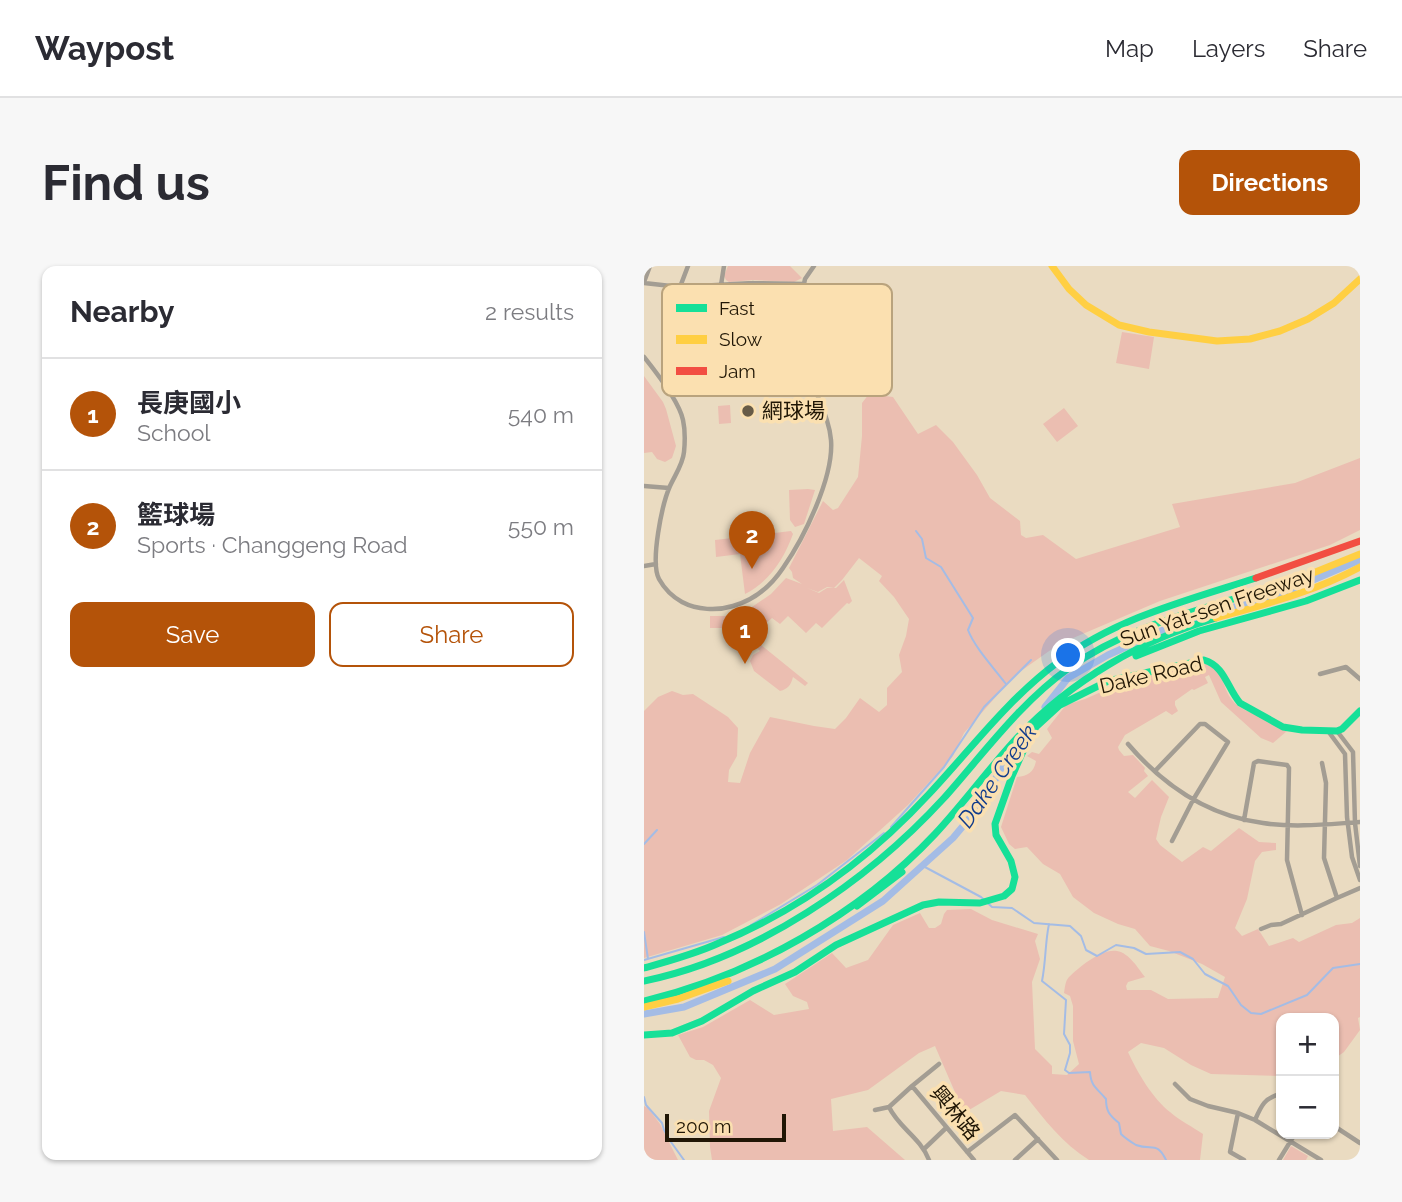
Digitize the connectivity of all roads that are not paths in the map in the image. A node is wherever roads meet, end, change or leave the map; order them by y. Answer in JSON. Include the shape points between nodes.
{"nodes":[{"id":1,"x":650,"y":266,"type":"edge"},
{"id":2,"x":688,"y":266,"type":"edge"},
{"id":3,"x":724,"y":266,"type":"edge"},
{"id":4,"x":814,"y":266,"type":"edge"},
{"id":5,"x":1052,"y":266,"type":"edge"},
{"id":6,"x":1360,"y":279,"type":"edge"},
{"id":7,"x":644,"y":282,"type":"edge"},
{"id":8,"x":753,"y":283,"type":"joint"},
{"id":9,"x":681,"y":284,"type":"edge"},
{"id":10,"x":721,"y":284,"type":"edge"},
{"id":11,"x":737,"y":284,"type":"edge"},
{"id":12,"x":804,"y":284,"type":"joint"},
{"id":13,"x":662,"y":285,"type":"edge"},
{"id":14,"x":644,"y":357,"type":"edge"},
{"id":15,"x":662,"y":380,"type":"edge"},
{"id":16,"x":672,"y":396,"type":"edge"},
{"id":17,"x":819,"y":396,"type":"edge"},
{"id":18,"x":644,"y":486,"type":"edge"},
{"id":19,"x":669,"y":488,"type":"junction"},
{"id":20,"x":1360,"y":541,"type":"edge"},
{"id":21,"x":1360,"y":554,"type":"edge"},
{"id":22,"x":656,"y":564,"type":"junction"},
{"id":23,"x":644,"y":566,"type":"edge"},
{"id":24,"x":1360,"y":567,"type":"edge"},
{"id":25,"x":1360,"y":580,"type":"edge"},
{"id":26,"x":1320,"y":674,"type":"dead end"},
{"id":27,"x":1360,"y":679,"type":"edge"},
{"id":28,"x":1360,"y":711,"type":"edge"},
{"id":29,"x":1328,"y":730,"type":"junction"},
{"id":30,"x":1337,"y":731,"type":"junction"},
{"id":31,"x":1128,"y":744,"type":"dead end"},
{"id":32,"x":1322,"y":763,"type":"dead end"},
{"id":33,"x":1345,"y":770,"type":"junction"},
{"id":34,"x":1353,"y":770,"type":"junction"},
{"id":35,"x":1155,"y":771,"type":"junction"},
{"id":36,"x":1193,"y":800,"type":"junction"},
{"id":37,"x":1244,"y":820,"type":"junction"},
{"id":38,"x":1355,"y":822,"type":"edge"},
{"id":39,"x":1289,"y":824,"type":"junction"},
{"id":40,"x":1324,"y":824,"type":"junction"},
{"id":41,"x":1354,"y":839,"type":"junction"},
{"id":42,"x":1172,"y":841,"type":"dead end"},
{"id":43,"x":1360,"y":866,"type":"edge"},
{"id":44,"x":1360,"y":880,"type":"edge"},
{"id":45,"x":1360,"y":888,"type":"edge"},
{"id":46,"x":1337,"y":898,"type":"junction"},
{"id":47,"x":1302,"y":915,"type":"junction"},
{"id":48,"x":1261,"y":929,"type":"dead end"},
{"id":49,"x":644,"y":968,"type":"edge"},
{"id":50,"x":644,"y":981,"type":"edge"},
{"id":51,"x":644,"y":1001,"type":"edge"},
{"id":52,"x":644,"y":1007,"type":"edge"},
{"id":53,"x":644,"y":1035,"type":"edge"},
{"id":54,"x":939,"y":1064,"type":"dead end"},
{"id":55,"x":1175,"y":1084,"type":"dead end"},
{"id":56,"x":912,"y":1086,"type":"junction"},
{"id":57,"x":1276,"y":1095,"type":"edge"},
{"id":58,"x":889,"y":1107,"type":"junction"},
{"id":59,"x":875,"y":1110,"type":"dead end"},
{"id":60,"x":1238,"y":1113,"type":"junction"},
{"id":61,"x":1255,"y":1120,"type":"junction"},
{"id":62,"x":946,"y":1128,"type":"junction"},
{"id":63,"x":1339,"y":1129,"type":"edge"},
{"id":64,"x":1038,"y":1139,"type":"junction"},
{"id":65,"x":1292,"y":1139,"type":"edge"},
{"id":66,"x":1290,"y":1142,"type":"junction"},
{"id":67,"x":1360,"y":1143,"type":"edge"},
{"id":68,"x":925,"y":1149,"type":"junction"},
{"id":69,"x":967,"y":1152,"type":"junction"},
{"id":70,"x":929,"y":1160,"type":"edge"},
{"id":71,"x":974,"y":1160,"type":"edge"},
{"id":72,"x":1015,"y":1160,"type":"edge"},
{"id":73,"x":1057,"y":1160,"type":"edge"},
{"id":74,"x":1244,"y":1160,"type":"edge"},
{"id":75,"x":1279,"y":1160,"type":"edge"},
{"id":76,"x":1321,"y":1160,"type":"edge"}],
"edges":[{"from":1,"to":7,"type":"street"},
{"from":2,"to":9,"type":"street"},
{"from":3,"to":10,"type":"street"},
{"from":4,"to":12,"type":"street"},
{"from":5,"to":6,"type":"main road","via":[[1086,305],[1119,325],[1217,341],[1250,339],[1308,319]]},
{"from":7,"to":13,"type":"street"},
{"from":8,"to":11,"type":"street"},
{"from":8,"to":12,"type":"street"},
{"from":14,"to":15,"type":"street"},
{"from":16,"to":19,"type":"street","via":[[683,418],[684,453]]},
{"from":17,"to":22,"type":"street","via":[[828,421],[831,458],[818,504],[771,584],[744,603],[692,607],[665,588]]},
{"from":18,"to":19,"type":"street"},
{"from":19,"to":22,"type":"street","via":[[658,527]]},
{"from":20,"to":49,"type":"main road","name":"Sun Yat-sen Freeway","via":[[1177,602],[1084,644],[1030,685],[911,813],[849,868],[787,910],[732,938],[688,957]]},
{"from":21,"to":50,"type":"main road","name":"Sun Yat-sen Freeway","via":[[1158,622],[1094,652],[1066,670],[1012,719],[923,820],[862,874],[747,947],[696,968]]},
{"from":22,"to":23,"type":"street"},
{"from":24,"to":51,"type":"main road","via":[[1315,590],[1178,631],[1100,669],[1031,723],[936,833],[855,902],[733,974]]},
{"from":25,"to":52,"type":"main road","via":[[1168,642],[1096,677],[1055,706],[932,844],[878,891],[814,935],[747,972]]},
{"from":26,"to":27,"type":"street","via":[[1346,667]]},
{"from":28,"to":30,"type":"main road"},
{"from":29,"to":30,"type":"main road","name":"Dake Road"},
{"from":29,"to":33,"type":"street","via":[[1345,754]]},
{"from":29,"to":53,"type":"main road","name":"Dake Road","via":[[1286,727],[1246,708],[1210,661],[1118,678],[1086,691],[1056,708],[1036,727],[1012,776],[995,830],[1011,861],[1014,884],[1004,897],[923,905],[836,945],[702,1021],[668,1034]]},
{"from":30,"to":34,"type":"street","via":[[1353,752]]},
{"from":31,"to":35,"type":"street"},
{"from":32,"to":40,"type":"street"},
{"from":33,"to":34,"type":"street"},
{"from":33,"to":38,"type":"street","via":[[1347,817]]},
{"from":34,"to":38,"type":"street"},
{"from":35,"to":36,"type":"street"},
{"from":35,"to":36,"type":"street","via":[[1205,724],[1228,742]]},
{"from":36,"to":37,"type":"street"},
{"from":36,"to":42,"type":"street"},
{"from":37,"to":39,"type":"street"},
{"from":37,"to":39,"type":"street","via":[[1258,761],[1289,768]]},
{"from":38,"to":40,"type":"street"},
{"from":38,"to":41,"type":"street"},
{"from":39,"to":40,"type":"street"},
{"from":39,"to":47,"type":"street","via":[[1287,860]]},
{"from":40,"to":46,"type":"street","via":[[1324,858]]},
{"from":41,"to":43,"type":"street"},
{"from":41,"to":44,"type":"street","via":[[1352,857]]},
{"from":45,"to":46,"type":"street"},
{"from":46,"to":47,"type":"street"},
{"from":47,"to":48,"type":"street"},
{"from":54,"to":56,"type":"street"},
{"from":55,"to":60,"type":"street","via":[[1189,1099]]},
{"from":56,"to":58,"type":"street"},
{"from":56,"to":62,"type":"street","name":"興林路"},
{"from":57,"to":61,"type":"street","via":[[1262,1104]]},
{"from":58,"to":59,"type":"street"},
{"from":58,"to":68,"type":"street"},
{"from":60,"to":61,"type":"street"},
{"from":60,"to":74,"type":"street","via":[[1230,1152]]},
{"from":61,"to":66,"type":"street"},
{"from":62,"to":68,"type":"street"},
{"from":62,"to":69,"type":"street","name":"興林路"},
{"from":63,"to":67,"type":"street"},
{"from":64,"to":69,"type":"street","via":[[1015,1115]]},
{"from":64,"to":72,"type":"street"},
{"from":64,"to":73,"type":"street"},
{"from":65,"to":66,"type":"street"},
{"from":66,"to":75,"type":"street"},
{"from":66,"to":76,"type":"street"},
{"from":68,"to":70,"type":"street"},
{"from":69,"to":71,"type":"street","name":"興林路"}]}
